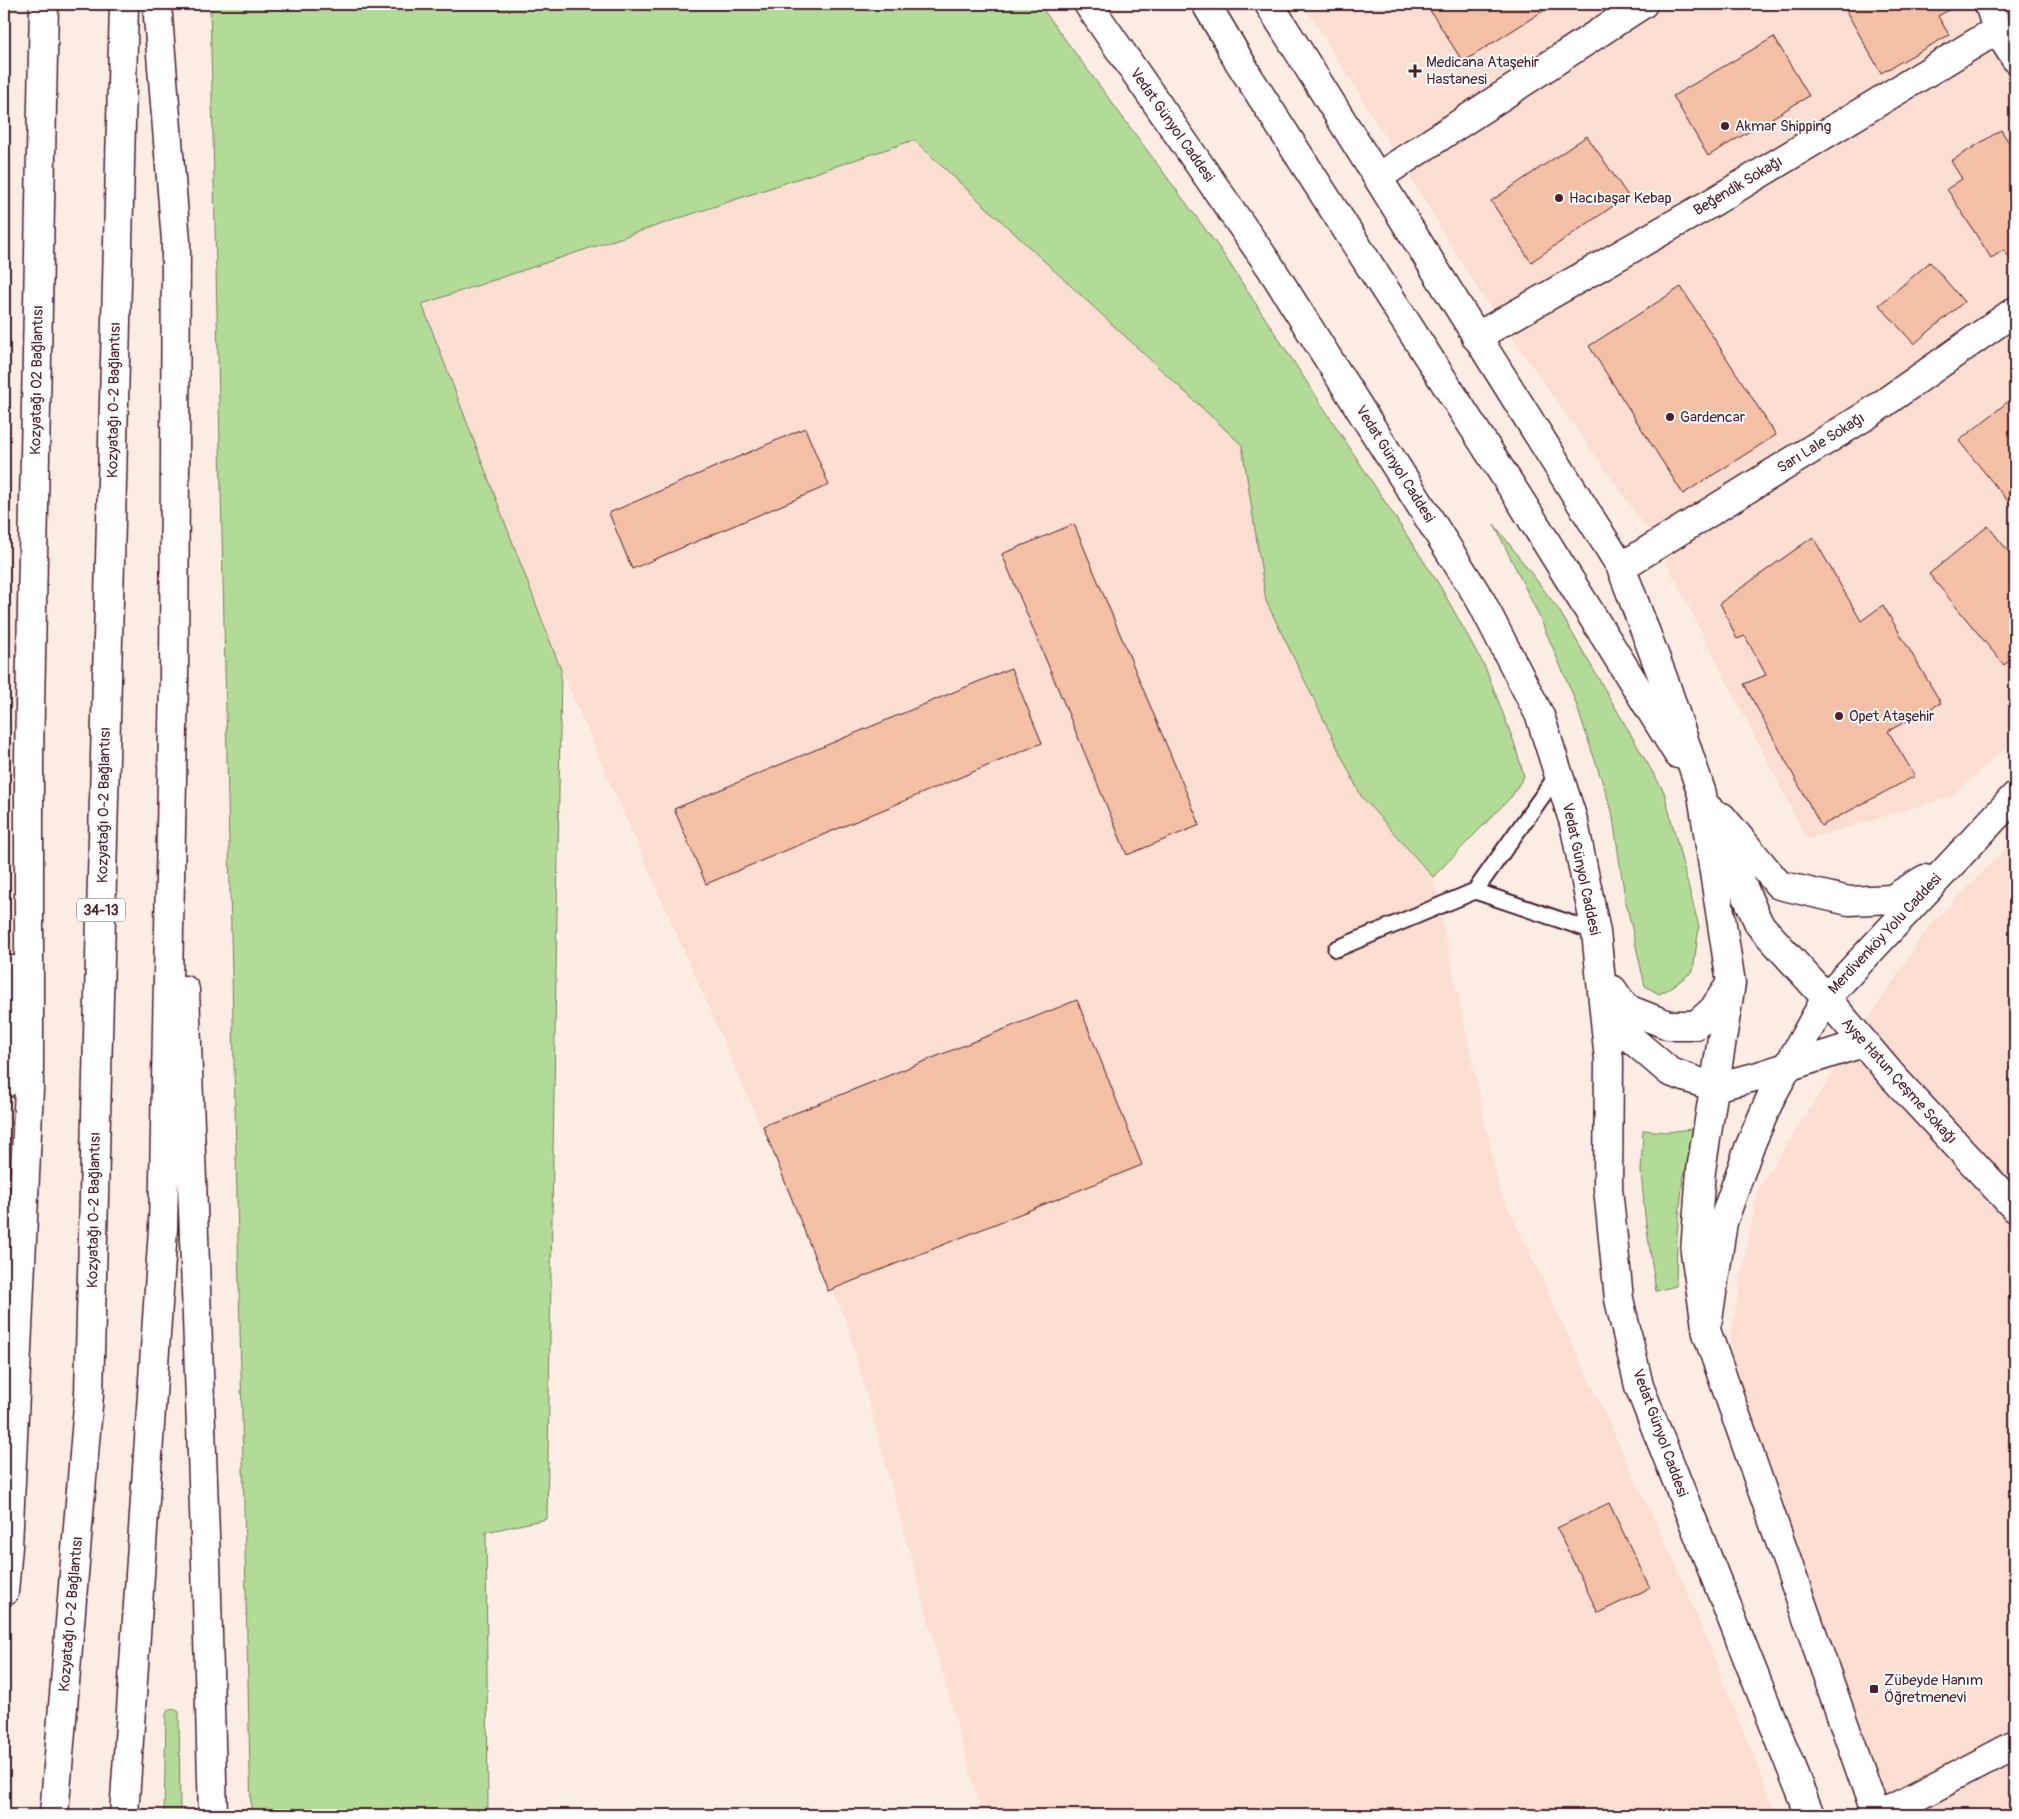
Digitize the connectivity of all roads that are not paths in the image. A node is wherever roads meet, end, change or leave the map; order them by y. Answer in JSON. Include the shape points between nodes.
{"nodes":[{"id":1,"x":44,"y":4,"type":"edge"},
{"id":2,"x":124,"y":4,"type":"edge"},
{"id":3,"x":157,"y":4,"type":"edge"},
{"id":4,"x":1088,"y":4,"type":"edge"},
{"id":5,"x":1198,"y":4,"type":"edge"},
{"id":6,"x":1206,"y":4,"type":"edge"},
{"id":7,"x":1269,"y":4,"type":"edge"},
{"id":8,"x":1643,"y":4,"type":"edge"},
{"id":9,"x":1989,"y":4,"type":"edge"},
{"id":10,"x":1997,"y":30,"type":"junction"},
{"id":11,"x":2015,"y":58,"type":"edge"},
{"id":12,"x":1245,"y":70,"type":"junction"},
{"id":13,"x":1378,"y":177,"type":"junction"},
{"id":14,"x":2015,"y":311,"type":"edge"},
{"id":15,"x":1476,"y":337,"type":"junction"},
{"id":16,"x":1621,"y":567,"type":"junction"},
{"id":17,"x":174,"y":679,"type":"junction"},
{"id":18,"x":29,"y":757,"type":"junction"},
{"id":19,"x":1558,"y":774,"type":"junction"},
{"id":20,"x":1702,"y":794,"type":"junction"},
{"id":21,"x":2015,"y":796,"type":"edge"},
{"id":22,"x":1968,"y":846,"type":"junction"},
{"id":23,"x":1475,"y":891,"type":"junction"},
{"id":24,"x":1596,"y":932,"type":"junction"},
{"id":25,"x":1336,"y":949,"type":"dead end"},
{"id":26,"x":1599,"y":970,"type":"junction"},
{"id":27,"x":1731,"y":983,"type":"junction"},
{"id":28,"x":1826,"y":998,"type":"junction"},
{"id":29,"x":1864,"y":1043,"type":"junction"},
{"id":30,"x":1787,"y":1066,"type":"junction"},
{"id":31,"x":4,"y":1084,"type":"edge"},
{"id":32,"x":1714,"y":1087,"type":"junction"},
{"id":33,"x":2015,"y":1208,"type":"edge"},
{"id":34,"x":1707,"y":1333,"type":"junction"},
{"id":35,"x":4,"y":1592,"type":"edge"},
{"id":36,"x":2015,"y":1744,"type":"edge"},
{"id":37,"x":54,"y":1815,"type":"edge"},
{"id":38,"x":124,"y":1815,"type":"edge"},
{"id":39,"x":213,"y":1815,"type":"edge"},
{"id":40,"x":1810,"y":1815,"type":"edge"},
{"id":41,"x":1876,"y":1815,"type":"edge"},
{"id":42,"x":1882,"y":1815,"type":"edge"}],
"edges":[{"from":1,"to":18,"type":"main road","name":"Kozyatağı O2 Bağlantısı"},
{"from":2,"to":37,"type":"main road","name":"Kozyatağı O-2 Bağlantısı","number":"34-13","via":[[90,1394]]},
{"from":3,"to":17,"type":"main road","via":[[176,241]]},
{"from":4,"to":19,"type":"main road","name":"Vedat Günyol Caddesi","via":[[1271,268],[1481,601],[1540,716]]},
{"from":5,"to":12,"type":"main road"},
{"from":6,"to":12,"type":"main road"},
{"from":7,"to":13,"type":"main road"},
{"from":8,"to":13,"type":"main road"},
{"from":9,"to":10,"type":"main road"},
{"from":10,"to":11,"type":"main road"},
{"from":10,"to":15,"type":"main road","name":"Beğendik Sokağı","via":[[1713,202]]},
{"from":12,"to":20,"type":"main road","via":[[1520,500]]},
{"from":13,"to":15,"type":"main road"},
{"from":14,"to":16,"type":"main road","name":"Sarı Lale Sokağı","via":[[1867,415]]},
{"from":15,"to":16,"type":"main road"},
{"from":16,"to":20,"type":"main road"},
{"from":17,"to":38,"type":"main road","via":[[163,1229]]},
{"from":17,"to":39,"type":"main road"},
{"from":18,"to":31,"type":"main road"},
{"from":18,"to":35,"type":"main road","via":[[29,1088]]},
{"from":19,"to":23,"type":"lane"},
{"from":19,"to":24,"type":"main road","name":"Vedat Günyol Caddesi","via":[[1574,823]]},
{"from":20,"to":22,"type":"main road","name":"Merdivenköy Yolu Caddesi","via":[[1779,885],[1849,901],[1892,899],[1927,878]]},
{"from":20,"to":27,"type":"main road"},
{"from":20,"to":28,"type":"main road","name":"Ayşe Hatun Çeşme Sokağı","via":[[1759,924]]},
{"from":21,"to":22,"type":"main road"},
{"from":22,"to":28,"type":"main road","name":"Merdivenköy Yolu Caddesi"},
{"from":23,"to":24,"type":"lane"},
{"from":23,"to":25,"type":"lane"},
{"from":24,"to":26,"type":"main road","name":"Vedat Günyol Caddesi"},
{"from":26,"to":27,"type":"main road","name":"Vedat Günyol Caddesi","via":[[1625,1008],[1668,1025],[1696,1025],[1713,1010]]},
{"from":26,"to":32,"type":"main road","via":[[1628,1036],[1670,1072]]},
{"from":26,"to":40,"type":"main road","name":"Vedat Günyol Caddesi","via":[[1609,1060],[1608,1188],[1619,1299],[1639,1386]]},
{"from":27,"to":32,"type":"main road"},
{"from":28,"to":29,"type":"main road","name":"Ayşe Hatun Çeşme Sokağı"},
{"from":28,"to":30,"type":"main road","name":"Merdivenköy Yolu Caddesi"},
{"from":29,"to":30,"type":"main road"},
{"from":29,"to":33,"type":"main road","name":"Ayşe Hatun Çeşme Sokağı"},
{"from":30,"to":32,"type":"main road"},
{"from":30,"to":34,"type":"main road","name":"Merdivenköy Yolu Caddesi","via":[[1771,1097],[1722,1222]]},
{"from":32,"to":34,"type":"main road","via":[[1701,1170],[1695,1252]]},
{"from":34,"to":41,"type":"main road"},
{"from":36,"to":42,"type":"main road"}]}
